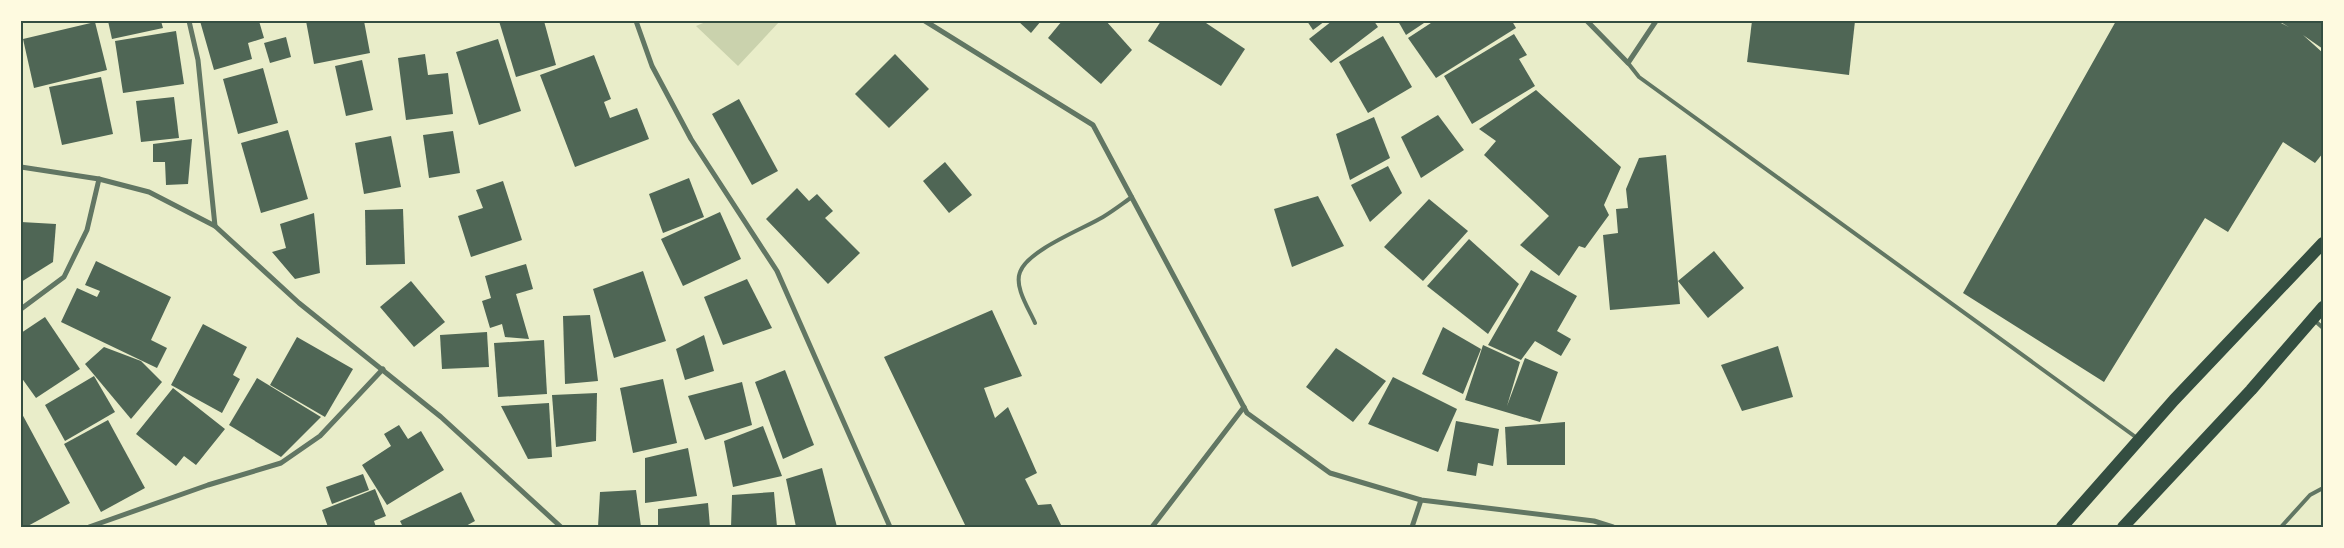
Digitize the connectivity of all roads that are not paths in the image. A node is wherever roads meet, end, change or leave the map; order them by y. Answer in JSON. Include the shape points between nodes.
{"nodes":[{"id":1,"x":189,"y":21,"type":"edge"},
{"id":2,"x":636,"y":21,"type":"edge"},
{"id":3,"x":925,"y":21,"type":"edge"},
{"id":4,"x":1587,"y":21,"type":"edge"},
{"id":5,"x":1656,"y":21,"type":"edge"},
{"id":6,"x":1628,"y":63,"type":"junction"},
{"id":7,"x":21,"y":167,"type":"edge"},
{"id":8,"x":99,"y":179,"type":"junction"},
{"id":9,"x":1132,"y":197,"type":"junction"},
{"id":10,"x":215,"y":226,"type":"junction"},
{"id":11,"x":2323,"y":243,"type":"edge"},
{"id":12,"x":2323,"y":307,"type":"edge"},
{"id":13,"x":21,"y":309,"type":"edge"},
{"id":14,"x":2312,"y":319,"type":"junction"},
{"id":15,"x":1035,"y":323,"type":"dead end"},
{"id":16,"x":2323,"y":328,"type":"edge"},
{"id":17,"x":383,"y":370,"type":"junction"},
{"id":18,"x":1244,"y":408,"type":"junction"},
{"id":19,"x":2139,"y":440,"type":"junction"},
{"id":20,"x":2323,"y":488,"type":"edge"},
{"id":21,"x":1421,"y":500,"type":"junction"},
{"id":22,"x":89,"y":527,"type":"edge"},
{"id":23,"x":561,"y":527,"type":"edge"},
{"id":24,"x":890,"y":527,"type":"edge"},
{"id":25,"x":1152,"y":527,"type":"edge"},
{"id":26,"x":1412,"y":527,"type":"edge"},
{"id":27,"x":1613,"y":527,"type":"edge"},
{"id":28,"x":2062,"y":527,"type":"edge"},
{"id":29,"x":2123,"y":527,"type":"edge"},
{"id":30,"x":2281,"y":527,"type":"edge"}],
"edges":[{"from":1,"to":10,"type":"street","via":[[198,60]]},
{"from":2,"to":24,"type":"street","via":[[652,66],[691,140],[777,271]]},
{"from":3,"to":9,"type":"street","via":[[1093,124]]},
{"from":4,"to":6,"type":"street"},
{"from":5,"to":6,"type":"street"},
{"from":6,"to":19,"type":"lane","via":[[1639,77]]},
{"from":7,"to":8,"type":"street"},
{"from":8,"to":10,"type":"street","via":[[149,192]]},
{"from":8,"to":13,"type":"street","via":[[87,230],[64,277]]},
{"from":9,"to":15,"type":"lane","via":[[1103,217],[1041,249],[1026,262],[1019,272],[1019,287]]},
{"from":9,"to":18,"type":"street"},
{"from":10,"to":17,"type":"street","via":[[299,303]]},
{"from":11,"to":19,"type":"main road"},
{"from":12,"to":14,"type":"main road"},
{"from":14,"to":16,"type":"lane"},
{"from":14,"to":29,"type":"main road","via":[[2251,390]]},
{"from":17,"to":22,"type":"street","via":[[320,436],[281,463]]},
{"from":17,"to":23,"type":"street","via":[[441,417]]},
{"from":18,"to":21,"type":"street","via":[[1330,473]]},
{"from":18,"to":25,"type":"street"},
{"from":19,"to":28,"type":"main road"},
{"from":20,"to":30,"type":"lane","via":[[2310,495]]},
{"from":21,"to":26,"type":"street"},
{"from":21,"to":27,"type":"street","via":[[1594,520]]}]}
